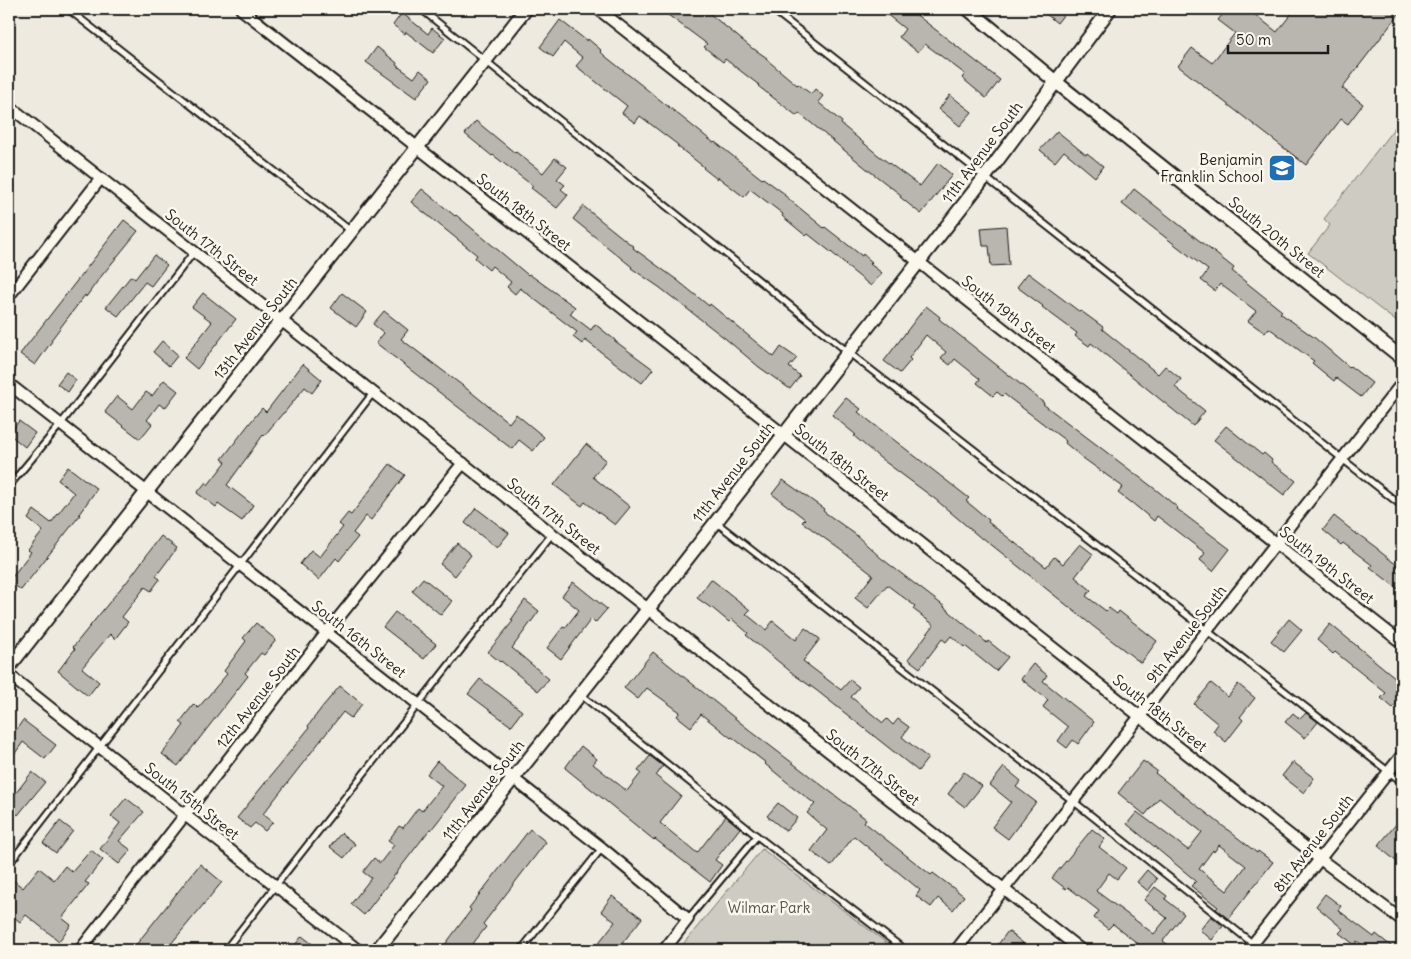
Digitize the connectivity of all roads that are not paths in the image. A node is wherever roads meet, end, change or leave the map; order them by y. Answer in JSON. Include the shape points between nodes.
{"nodes":[{"id":1,"x":68,"y":9,"type":"edge"},
{"id":2,"x":241,"y":9,"type":"edge"},
{"id":3,"x":421,"y":9,"type":"edge"},
{"id":4,"x":526,"y":9,"type":"edge"},
{"id":5,"x":598,"y":9,"type":"edge"},
{"id":6,"x":772,"y":9,"type":"edge"},
{"id":7,"x":968,"y":9,"type":"edge"},
{"id":8,"x":1110,"y":9,"type":"edge"},
{"id":9,"x":486,"y":60,"type":"junction"},
{"id":10,"x":1056,"y":82,"type":"junction"},
{"id":11,"x":9,"y":107,"type":"edge"},
{"id":12,"x":417,"y":148,"type":"junction"},
{"id":13,"x":985,"y":177,"type":"junction"},
{"id":14,"x":101,"y":178,"type":"junction"},
{"id":15,"x":351,"y":232,"type":"junction"},
{"id":16,"x":194,"y":252,"type":"junction"},
{"id":17,"x":918,"y":262,"type":"junction"},
{"id":18,"x":9,"y":296,"type":"edge"},
{"id":19,"x":281,"y":320,"type":"junction"},
{"id":20,"x":848,"y":352,"type":"junction"},
{"id":21,"x":1402,"y":358,"type":"edge"},
{"id":22,"x":1402,"y":383,"type":"edge"},
{"id":23,"x":9,"y":384,"type":"edge"},
{"id":24,"x":373,"y":392,"type":"junction"},
{"id":25,"x":60,"y":424,"type":"junction"},
{"id":26,"x":783,"y":434,"type":"junction"},
{"id":27,"x":1342,"y":459,"type":"junction"},
{"id":28,"x":463,"y":463,"type":"junction"},
{"id":29,"x":9,"y":486,"type":"edge"},
{"id":30,"x":146,"y":493,"type":"junction"},
{"id":31,"x":1402,"y":506,"type":"edge"},
{"id":32,"x":715,"y":522,"type":"junction"},
{"id":33,"x":552,"y":534,"type":"junction"},
{"id":34,"x":1276,"y":543,"type":"junction"},
{"id":35,"x":240,"y":565,"type":"junction"},
{"id":36,"x":648,"y":609,"type":"junction"},
{"id":37,"x":1207,"y":631,"type":"junction"},
{"id":38,"x":327,"y":632,"type":"junction"},
{"id":39,"x":1402,"y":643,"type":"edge"},
{"id":40,"x":9,"y":667,"type":"edge"},
{"id":41,"x":9,"y":675,"type":"edge"},
{"id":42,"x":580,"y":694,"type":"junction"},
{"id":43,"x":418,"y":704,"type":"junction"},
{"id":44,"x":1140,"y":716,"type":"junction"},
{"id":45,"x":98,"y":746,"type":"junction"},
{"id":46,"x":1402,"y":755,"type":"edge"},
{"id":47,"x":1389,"y":772,"type":"junction"},
{"id":48,"x":512,"y":779,"type":"junction"},
{"id":49,"x":1402,"y":782,"type":"edge"},
{"id":50,"x":1073,"y":801,"type":"junction"},
{"id":51,"x":186,"y":816,"type":"junction"},
{"id":52,"x":757,"y":836,"type":"junction"},
{"id":53,"x":602,"y":848,"type":"junction"},
{"id":54,"x":1320,"y":859,"type":"junction"},
{"id":55,"x":9,"y":864,"type":"edge"},
{"id":56,"x":276,"y":886,"type":"junction"},
{"id":57,"x":1004,"y":889,"type":"junction"},
{"id":58,"x":688,"y":919,"type":"junction"},
{"id":59,"x":1402,"y":920,"type":"edge"},
{"id":60,"x":1254,"y":948,"type":"edge"},
{"id":61,"x":80,"y":950,"type":"edge"},
{"id":62,"x":224,"y":950,"type":"edge"},
{"id":63,"x":358,"y":950,"type":"edge"},
{"id":64,"x":377,"y":950,"type":"edge"},
{"id":65,"x":521,"y":950,"type":"edge"},
{"id":66,"x":664,"y":950,"type":"edge"},
{"id":67,"x":904,"y":950,"type":"edge"},
{"id":68,"x":956,"y":950,"type":"edge"},
{"id":69,"x":1081,"y":950,"type":"edge"}],
"edges":[{"from":1,"to":15,"type":"lane"},
{"from":2,"to":12,"type":"street","name":"South 18th Street"},
{"from":3,"to":9,"type":"lane"},
{"from":4,"to":9,"type":"street","name":"13th Avenue South"},
{"from":5,"to":17,"type":"street","name":"South 19th Street"},
{"from":6,"to":13,"type":"lane"},
{"from":7,"to":10,"type":"street","name":"South 20th Street"},
{"from":8,"to":10,"type":"street","name":"11th Avenue South"},
{"from":9,"to":12,"type":"street","name":"13th Avenue South"},
{"from":9,"to":20,"type":"lane"},
{"from":10,"to":13,"type":"street","name":"11th Avenue South"},
{"from":10,"to":21,"type":"street","name":"South 20th Street"},
{"from":11,"to":14,"type":"street","name":"South 17th Street"},
{"from":12,"to":15,"type":"street","name":"13th Avenue South"},
{"from":12,"to":26,"type":"street","name":"South 18th Street"},
{"from":13,"to":17,"type":"street","name":"11th Avenue South"},
{"from":13,"to":27,"type":"lane"},
{"from":14,"to":16,"type":"street","name":"South 17th Street"},
{"from":14,"to":18,"type":"street"},
{"from":15,"to":19,"type":"street","name":"13th Avenue South"},
{"from":16,"to":19,"type":"street","name":"South 17th Street"},
{"from":16,"to":25,"type":"lane"},
{"from":17,"to":20,"type":"street","name":"11th Avenue South"},
{"from":17,"to":34,"type":"street","name":"South 19th Street"},
{"from":19,"to":24,"type":"street","name":"South 17th Street"},
{"from":19,"to":30,"type":"street","name":"13th Avenue South"},
{"from":20,"to":26,"type":"street","name":"11th Avenue South"},
{"from":20,"to":37,"type":"lane"},
{"from":22,"to":27,"type":"street","name":"9th Avenue South"},
{"from":23,"to":25,"type":"street","name":"South 16th Street"},
{"from":24,"to":28,"type":"street","name":"South 17th Street"},
{"from":24,"to":35,"type":"lane"},
{"from":25,"to":29,"type":"lane"},
{"from":25,"to":30,"type":"street","name":"South 16th Street"},
{"from":26,"to":32,"type":"street","name":"11th Avenue South"},
{"from":26,"to":44,"type":"street","name":"South 18th Street"},
{"from":27,"to":31,"type":"lane"},
{"from":27,"to":34,"type":"street","name":"9th Avenue South"},
{"from":28,"to":33,"type":"street","name":"South 17th Street"},
{"from":28,"to":38,"type":"street","name":"12th Avenue South"},
{"from":30,"to":35,"type":"street","name":"South 16th Street"},
{"from":30,"to":40,"type":"street","name":"13th Avenue South"},
{"from":32,"to":36,"type":"street","name":"11th Avenue South"},
{"from":32,"to":50,"type":"lane"},
{"from":33,"to":36,"type":"street","name":"South 17th Street"},
{"from":33,"to":43,"type":"lane"},
{"from":34,"to":37,"type":"street","name":"9th Avenue South"},
{"from":34,"to":39,"type":"street","name":"South 19th Street"},
{"from":35,"to":38,"type":"street","name":"South 16th Street"},
{"from":35,"to":45,"type":"lane"},
{"from":36,"to":42,"type":"street","name":"11th Avenue South"},
{"from":36,"to":57,"type":"street","name":"South 17th Street"},
{"from":37,"to":44,"type":"street","name":"9th Avenue South"},
{"from":37,"to":47,"type":"lane"},
{"from":38,"to":43,"type":"street","name":"South 16th Street"},
{"from":38,"to":51,"type":"street","name":"12th Avenue South"},
{"from":41,"to":45,"type":"street","name":"South 15th Street"},
{"from":42,"to":48,"type":"street","name":"11th Avenue South"},
{"from":42,"to":52,"type":"lane"},
{"from":43,"to":48,"type":"street","name":"South 16th Street"},
{"from":43,"to":56,"type":"lane"},
{"from":44,"to":50,"type":"street","name":"9th Avenue South"},
{"from":44,"to":54,"type":"street","name":"South 18th Street"},
{"from":45,"to":51,"type":"street","name":"South 15th Street"},
{"from":45,"to":55,"type":"lane"},
{"from":46,"to":47,"type":"street","name":"8th Avenue South"},
{"from":47,"to":49,"type":"lane"},
{"from":47,"to":54,"type":"street","name":"8th Avenue South"},
{"from":48,"to":53,"type":"street","name":"South 16th Street"},
{"from":48,"to":64,"type":"street","name":"11th Avenue South"},
{"from":50,"to":57,"type":"street","name":"9th Avenue South"},
{"from":50,"to":60,"type":"lane"},
{"from":51,"to":56,"type":"street","name":"South 15th Street"},
{"from":51,"to":61,"type":"street","name":"12th Avenue South"},
{"from":52,"to":58,"type":"lane"},
{"from":52,"to":67,"type":"lane"},
{"from":53,"to":58,"type":"street","name":"South 16th Street"},
{"from":53,"to":65,"type":"lane"},
{"from":54,"to":59,"type":"street","name":"South 18th Street"},
{"from":54,"to":60,"type":"street","name":"8th Avenue South"},
{"from":56,"to":62,"type":"lane"},
{"from":56,"to":63,"type":"street","name":"South 15th Street"},
{"from":57,"to":68,"type":"street","name":"9th Avenue South"},
{"from":57,"to":69,"type":"street","name":"South 17th Street"},
{"from":58,"to":66,"type":"street"}]}
